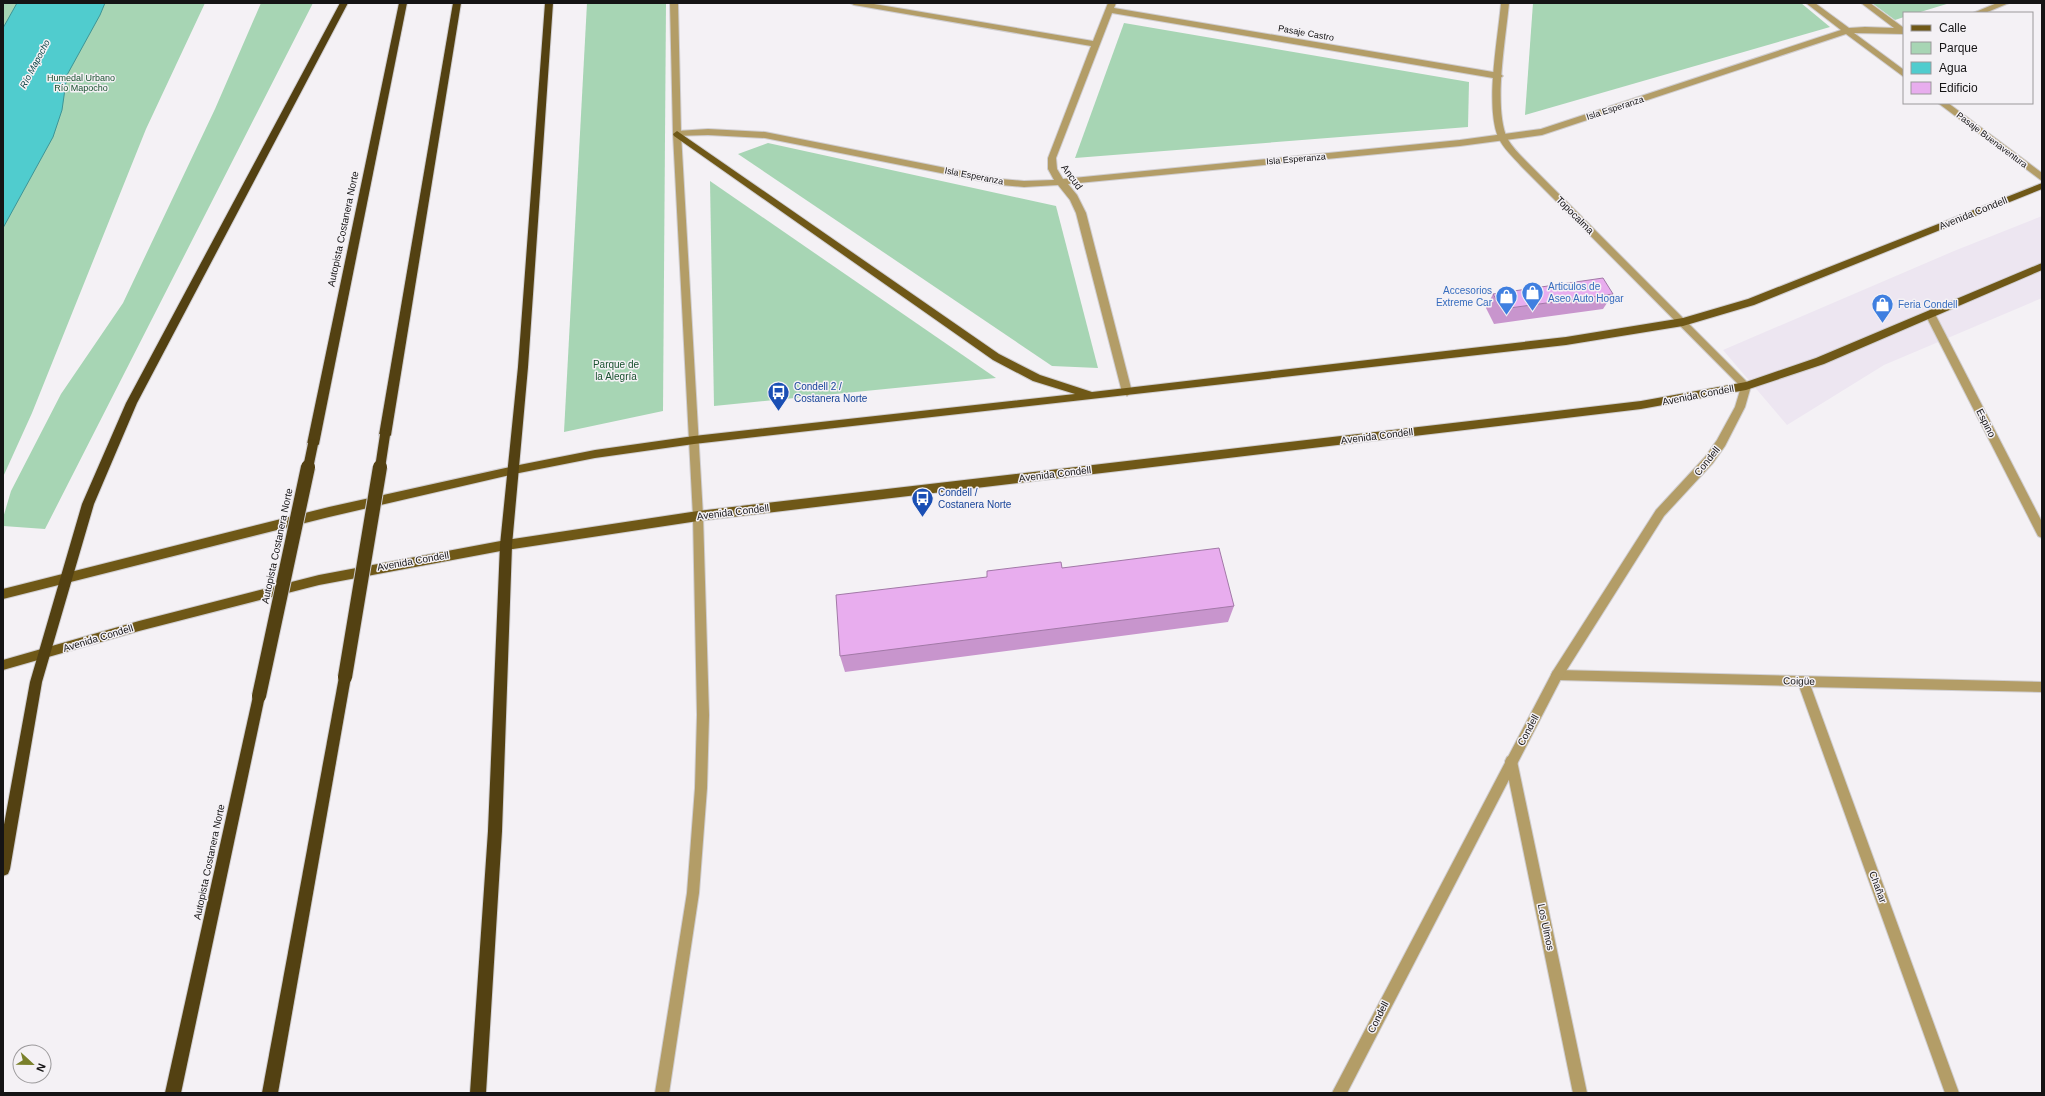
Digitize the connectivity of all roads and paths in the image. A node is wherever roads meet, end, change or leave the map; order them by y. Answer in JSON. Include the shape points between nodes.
{"nodes":[{"id":1,"x":344,"y":3,"type":"edge"},
{"id":2,"x":403,"y":3,"type":"edge"},
{"id":3,"x":457,"y":3,"type":"edge"},
{"id":4,"x":549,"y":3,"type":"edge"},
{"id":5,"x":674,"y":3,"type":"edge"},
{"id":6,"x":854,"y":3,"type":"edge"},
{"id":7,"x":1506,"y":3,"type":"edge"},
{"id":8,"x":1810,"y":3,"type":"edge"},
{"id":9,"x":1865,"y":3,"type":"edge"},
{"id":10,"x":2005,"y":3,"type":"edge"},
{"id":11,"x":1111,"y":7,"type":"edge"},
{"id":12,"x":1980,"y":12,"type":"edge"},
{"id":13,"x":1903,"y":30,"type":"edge"},
{"id":14,"x":1846,"y":31,"type":"junction"},
{"id":15,"x":1903,"y":31,"type":"edge"},
{"id":16,"x":1096,"y":44,"type":"junction"},
{"id":17,"x":1903,"y":73,"type":"edge"},
{"id":18,"x":1499,"y":76,"type":"junction"},
{"id":19,"x":1943,"y":104,"type":"edge"},
{"id":20,"x":677,"y":134,"type":"junction"},
{"id":21,"x":1503,"y":138,"type":"junction"},
{"id":22,"x":2042,"y":178,"type":"edge"},
{"id":23,"x":1060,"y":182,"type":"junction"},
{"id":24,"x":2042,"y":186,"type":"edge"},
{"id":25,"x":2042,"y":266,"type":"edge"},
{"id":26,"x":1930,"y":314,"type":"junction"},
{"id":27,"x":1683,"y":322,"type":"junction"},
{"id":28,"x":1746,"y":386,"type":"junction"},
{"id":29,"x":1126,"y":392,"type":"junction"},
{"id":30,"x":1094,"y":396,"type":"junction"},
{"id":31,"x":694,"y":440,"type":"junction"},
{"id":32,"x":514,"y":470,"type":"junction"},
{"id":33,"x":698,"y":516,"type":"junction"},
{"id":34,"x":2042,"y":533,"type":"edge"},
{"id":35,"x":506,"y":545,"type":"junction"},
{"id":36,"x":67,"y":577,"type":"junction"},
{"id":37,"x":3,"y":594,"type":"edge"},
{"id":38,"x":46,"y":654,"type":"junction"},
{"id":39,"x":6,"y":664,"type":"edge"},
{"id":40,"x":1557,"y":675,"type":"junction"},
{"id":41,"x":1803,"y":681,"type":"junction"},
{"id":42,"x":2042,"y":686,"type":"edge"},
{"id":43,"x":1511,"y":761,"type":"junction"},
{"id":44,"x":3,"y":869,"type":"edge"},
{"id":45,"x":173,"y":1093,"type":"edge"},
{"id":46,"x":270,"y":1093,"type":"edge"},
{"id":47,"x":478,"y":1093,"type":"edge"},
{"id":48,"x":662,"y":1093,"type":"edge"},
{"id":49,"x":1339,"y":1093,"type":"edge"},
{"id":50,"x":1580,"y":1093,"type":"edge"},
{"id":51,"x":1952,"y":1093,"type":"edge"}],
"edges":[{"from":1,"to":36,"type":"highway","via":[[120,427],[88,504]]},
{"from":2,"to":45,"type":"highway","name":"Autopista Costanera Norte","bridge":true,"via":[[314,444]]},
{"from":3,"to":46,"type":"highway","bridge":true,"via":[[345,678]]},
{"from":4,"to":32,"type":"highway"},
{"from":5,"to":20,"type":"street"},
{"from":6,"to":16,"type":"street"},
{"from":7,"to":18,"type":"street","name":"Topocalma"},
{"from":8,"to":14,"type":"street"},
{"from":9,"to":13,"type":"street"},
{"from":10,"to":12,"type":"street"},
{"from":11,"to":16,"type":"street","name":"Ancud"},
{"from":11,"to":18,"type":"street","name":"Pasaje Castro"},
{"from":14,"to":15,"type":"street","name":"Isla Esperanza"},
{"from":14,"to":17,"type":"street"},
{"from":14,"to":21,"type":"street","name":"Isla Esperanza","via":[[1555,128]]},
{"from":16,"to":23,"type":"street","name":"Ancud","via":[[1052,158],[1053,172]]},
{"from":18,"to":21,"type":"street","name":"Topocalma","via":[[1498,120]]},
{"from":19,"to":22,"type":"street","name":"Pasaje Buenaventura"},
{"from":20,"to":23,"type":"street","name":"Isla Esperanza","via":[[708,132],[764,135],[1016,184]]},
{"from":20,"to":30,"type":"main road","via":[[996,357],[1037,378]]},
{"from":20,"to":31,"type":"street"},
{"from":21,"to":23,"type":"street","name":"Isla Esperanza"},
{"from":21,"to":27,"type":"street","name":"Topocalma","via":[[1524,164]]},
{"from":23,"to":29,"type":"street","name":"Ancud","via":[[1076,202],[1081,213]]},
{"from":24,"to":27,"type":"main road","name":"Avenida Condell","via":[[1751,302]]},
{"from":25,"to":26,"type":"main road","name":"Avenida Condell"},
{"from":26,"to":28,"type":"main road","name":"Avenida Condell","via":[[1820,361]]},
{"from":26,"to":34,"type":"street","name":"Espino"},
{"from":27,"to":28,"type":"street","name":"Topocalma"},
{"from":27,"to":29,"type":"main road","name":"Avenida Condell","via":[[1574,340]]},
{"from":28,"to":33,"type":"main road","name":"Avenida Condell","via":[[1641,406]]},
{"from":28,"to":40,"type":"street","name":"Condell","via":[[1740,407],[1721,443],[1709,460],[1660,513]]},
{"from":29,"to":30,"type":"main road","name":"Avenida Condell"},
{"from":30,"to":31,"type":"main road","name":"Avenida Condell"},
{"from":31,"to":32,"type":"main road","name":"Avenida Condell","via":[[595,454]]},
{"from":31,"to":33,"type":"street"},
{"from":32,"to":35,"type":"highway"},
{"from":32,"to":36,"type":"main road","name":"Avenida Condell","via":[[329,512]]},
{"from":33,"to":35,"type":"main road","name":"Avenida Condell"},
{"from":33,"to":48,"type":"street","via":[[703,715],[701,788],[693,893]]},
{"from":35,"to":38,"type":"main road","name":"Avenida Condell","via":[[312,582],[146,624]]},
{"from":35,"to":47,"type":"highway","via":[[495,831]]},
{"from":36,"to":37,"type":"main road","name":"Avenida Condell"},
{"from":36,"to":38,"type":"highway"},
{"from":38,"to":39,"type":"main road","name":"Avenida Condell"},
{"from":38,"to":44,"type":"highway","via":[[36,682]]},
{"from":40,"to":41,"type":"street","name":"Coigüe"},
{"from":40,"to":43,"type":"street","name":"Condell"},
{"from":41,"to":42,"type":"street","name":"Coigüe"},
{"from":41,"to":51,"type":"street","name":"Chañar"},
{"from":43,"to":49,"type":"street","name":"Condell"},
{"from":43,"to":50,"type":"street","name":"Los Ulmos"}]}
